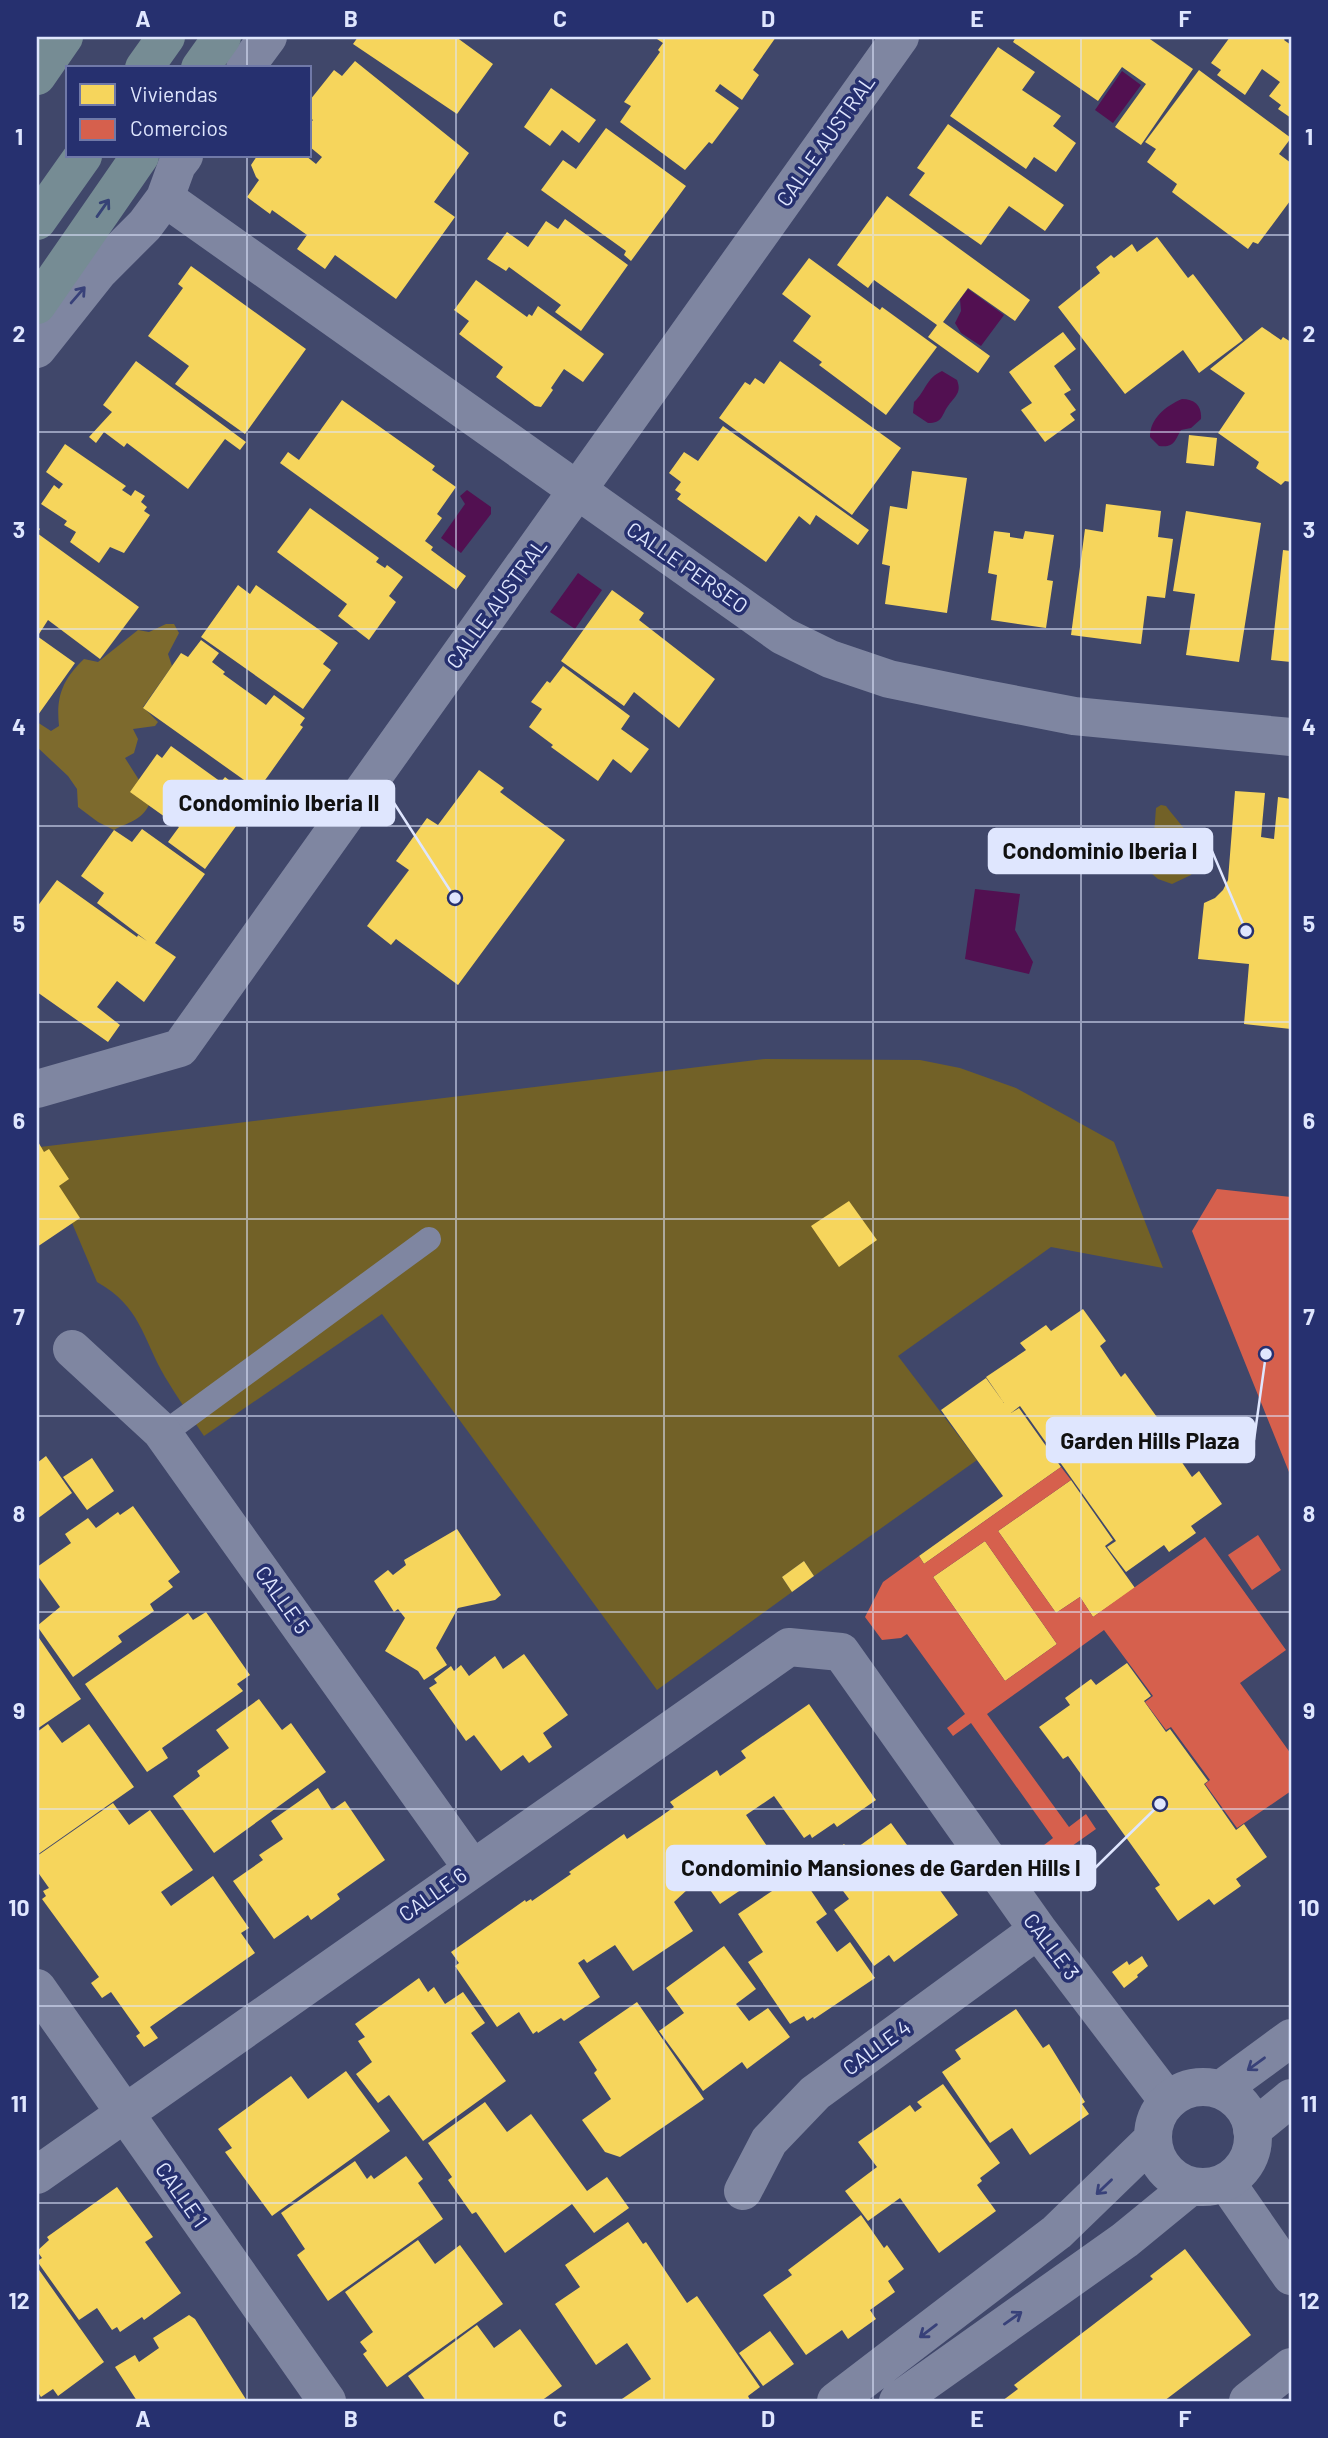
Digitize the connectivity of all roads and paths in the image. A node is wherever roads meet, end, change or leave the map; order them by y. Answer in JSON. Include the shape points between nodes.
{"nodes":[{"id":1,"x":64,"y":37,"type":"edge"},
{"id":2,"x":166,"y":37,"type":"edge"},
{"id":3,"x":222,"y":37,"type":"edge"},
{"id":4,"x":268,"y":37,"type":"edge"},
{"id":5,"x":900,"y":37,"type":"edge"},
{"id":6,"x":145,"y":66,"type":"edge"},
{"id":7,"x":201,"y":66,"type":"edge"},
{"id":8,"x":247,"y":66,"type":"edge"},
{"id":9,"x":37,"y":76,"type":"edge"},
{"id":10,"x":82,"y":158,"type":"edge"},
{"id":11,"x":138,"y":158,"type":"edge"},
{"id":12,"x":182,"y":158,"type":"edge"},
{"id":13,"x":165,"y":198,"type":"junction"},
{"id":14,"x":37,"y":221,"type":"edge"},
{"id":15,"x":37,"y":305,"type":"edge"},
{"id":16,"x":37,"y":349,"type":"edge"},
{"id":17,"x":578,"y":491,"type":"junction"},
{"id":18,"x":1291,"y":737,"type":"edge"},
{"id":19,"x":37,"y":1089,"type":"edge"},
{"id":20,"x":429,"y":1239,"type":"dead end"},
{"id":21,"x":72,"y":1349,"type":"dead end"},
{"id":22,"x":163,"y":1434,"type":"junction"},
{"id":23,"x":841,"y":1652,"type":"joint"},
{"id":24,"x":472,"y":1868,"type":"junction"},
{"id":25,"x":1038,"y":1930,"type":"junction"},
{"id":26,"x":37,"y":1988,"type":"edge"},
{"id":27,"x":1291,"y":2038,"type":"edge"},
{"id":28,"x":1220,"y":2090,"type":"junction"},
{"id":29,"x":1291,"y":2098,"type":"edge"},
{"id":30,"x":1168,"y":2101,"type":"junction"},
{"id":31,"x":123,"y":2113,"type":"junction"},
{"id":32,"x":1252,"y":2130,"type":"junction"},
{"id":33,"x":1153,"y":2139,"type":"junction"},
{"id":34,"x":37,"y":2175,"type":"edge"},
{"id":35,"x":1208,"y":2184,"type":"junction"},
{"id":36,"x":743,"y":2191,"type":"dead end"},
{"id":37,"x":1291,"y":2276,"type":"edge"},
{"id":38,"x":1291,"y":2367,"type":"edge"},
{"id":39,"x":327,"y":2401,"type":"edge"},
{"id":40,"x":836,"y":2401,"type":"edge"},
{"id":41,"x":898,"y":2401,"type":"edge"},
{"id":42,"x":1248,"y":2401,"type":"edge"}],
"edges":[{"from":1,"to":9,"type":"highway"},
{"from":2,"to":6,"type":"highway"},
{"from":3,"to":7,"type":"highway"},
{"from":4,"to":8,"type":"street"},
{"from":5,"to":17,"type":"street","name":"CALLE AUSTRAL"},
{"from":10,"to":14,"type":"highway"},
{"from":15,"to":11,"type":"highway","one_way":true},
{"from":12,"to":13,"type":"street"},
{"from":16,"to":13,"type":"street","one_way":true,"via":[[70,304]]},
{"from":13,"to":17,"type":"street","name":"CALLE PERSEO"},
{"from":17,"to":18,"type":"street","name":"CALLE PERSEO","via":[[783,636],[842,663],[889,679],[1074,716]]},
{"from":17,"to":19,"type":"street","name":"CALLE AUSTRAL","via":[[180,1048]]},
{"from":20,"to":22,"type":"lane"},
{"from":21,"to":22,"type":"street","name":"CALLE 5"},
{"from":22,"to":24,"type":"street","name":"CALLE 5"},
{"from":23,"to":24,"type":"street","name":"CALLE 6","via":[[789,1647]]},
{"from":23,"to":25,"type":"street","name":"CALLE 3"},
{"from":24,"to":31,"type":"street","name":"CALLE 6"},
{"from":25,"to":30,"type":"street","name":"CALLE 3"},
{"from":25,"to":36,"type":"street","name":"CALLE 4","via":[[815,2094],[769,2141]]},
{"from":26,"to":31,"type":"street","name":"CALLE 1"},
{"from":27,"to":28,"type":"street","one_way":true},
{"from":28,"to":30,"type":"street","via":[[1187,2090]]},
{"from":28,"to":32,"type":"street","via":[[1241,2105]]},
{"from":29,"to":32,"type":"street"},
{"from":30,"to":33,"type":"street","via":[[1154,2125]]},
{"from":31,"to":34,"type":"street","name":"CALLE 6"},
{"from":31,"to":39,"type":"street","name":"CALLE 1"},
{"from":32,"to":35,"type":"street","via":[[1252,2146],[1238,2173]]},
{"from":33,"to":35,"type":"street","via":[[1164,2168],[1176,2179]]},
{"from":33,"to":40,"type":"street","one_way":true,"via":[[1057,2232]]},
{"from":35,"to":37,"type":"street"},
{"from":41,"to":35,"type":"street","one_way":true},
{"from":38,"to":42,"type":"street"}]}
